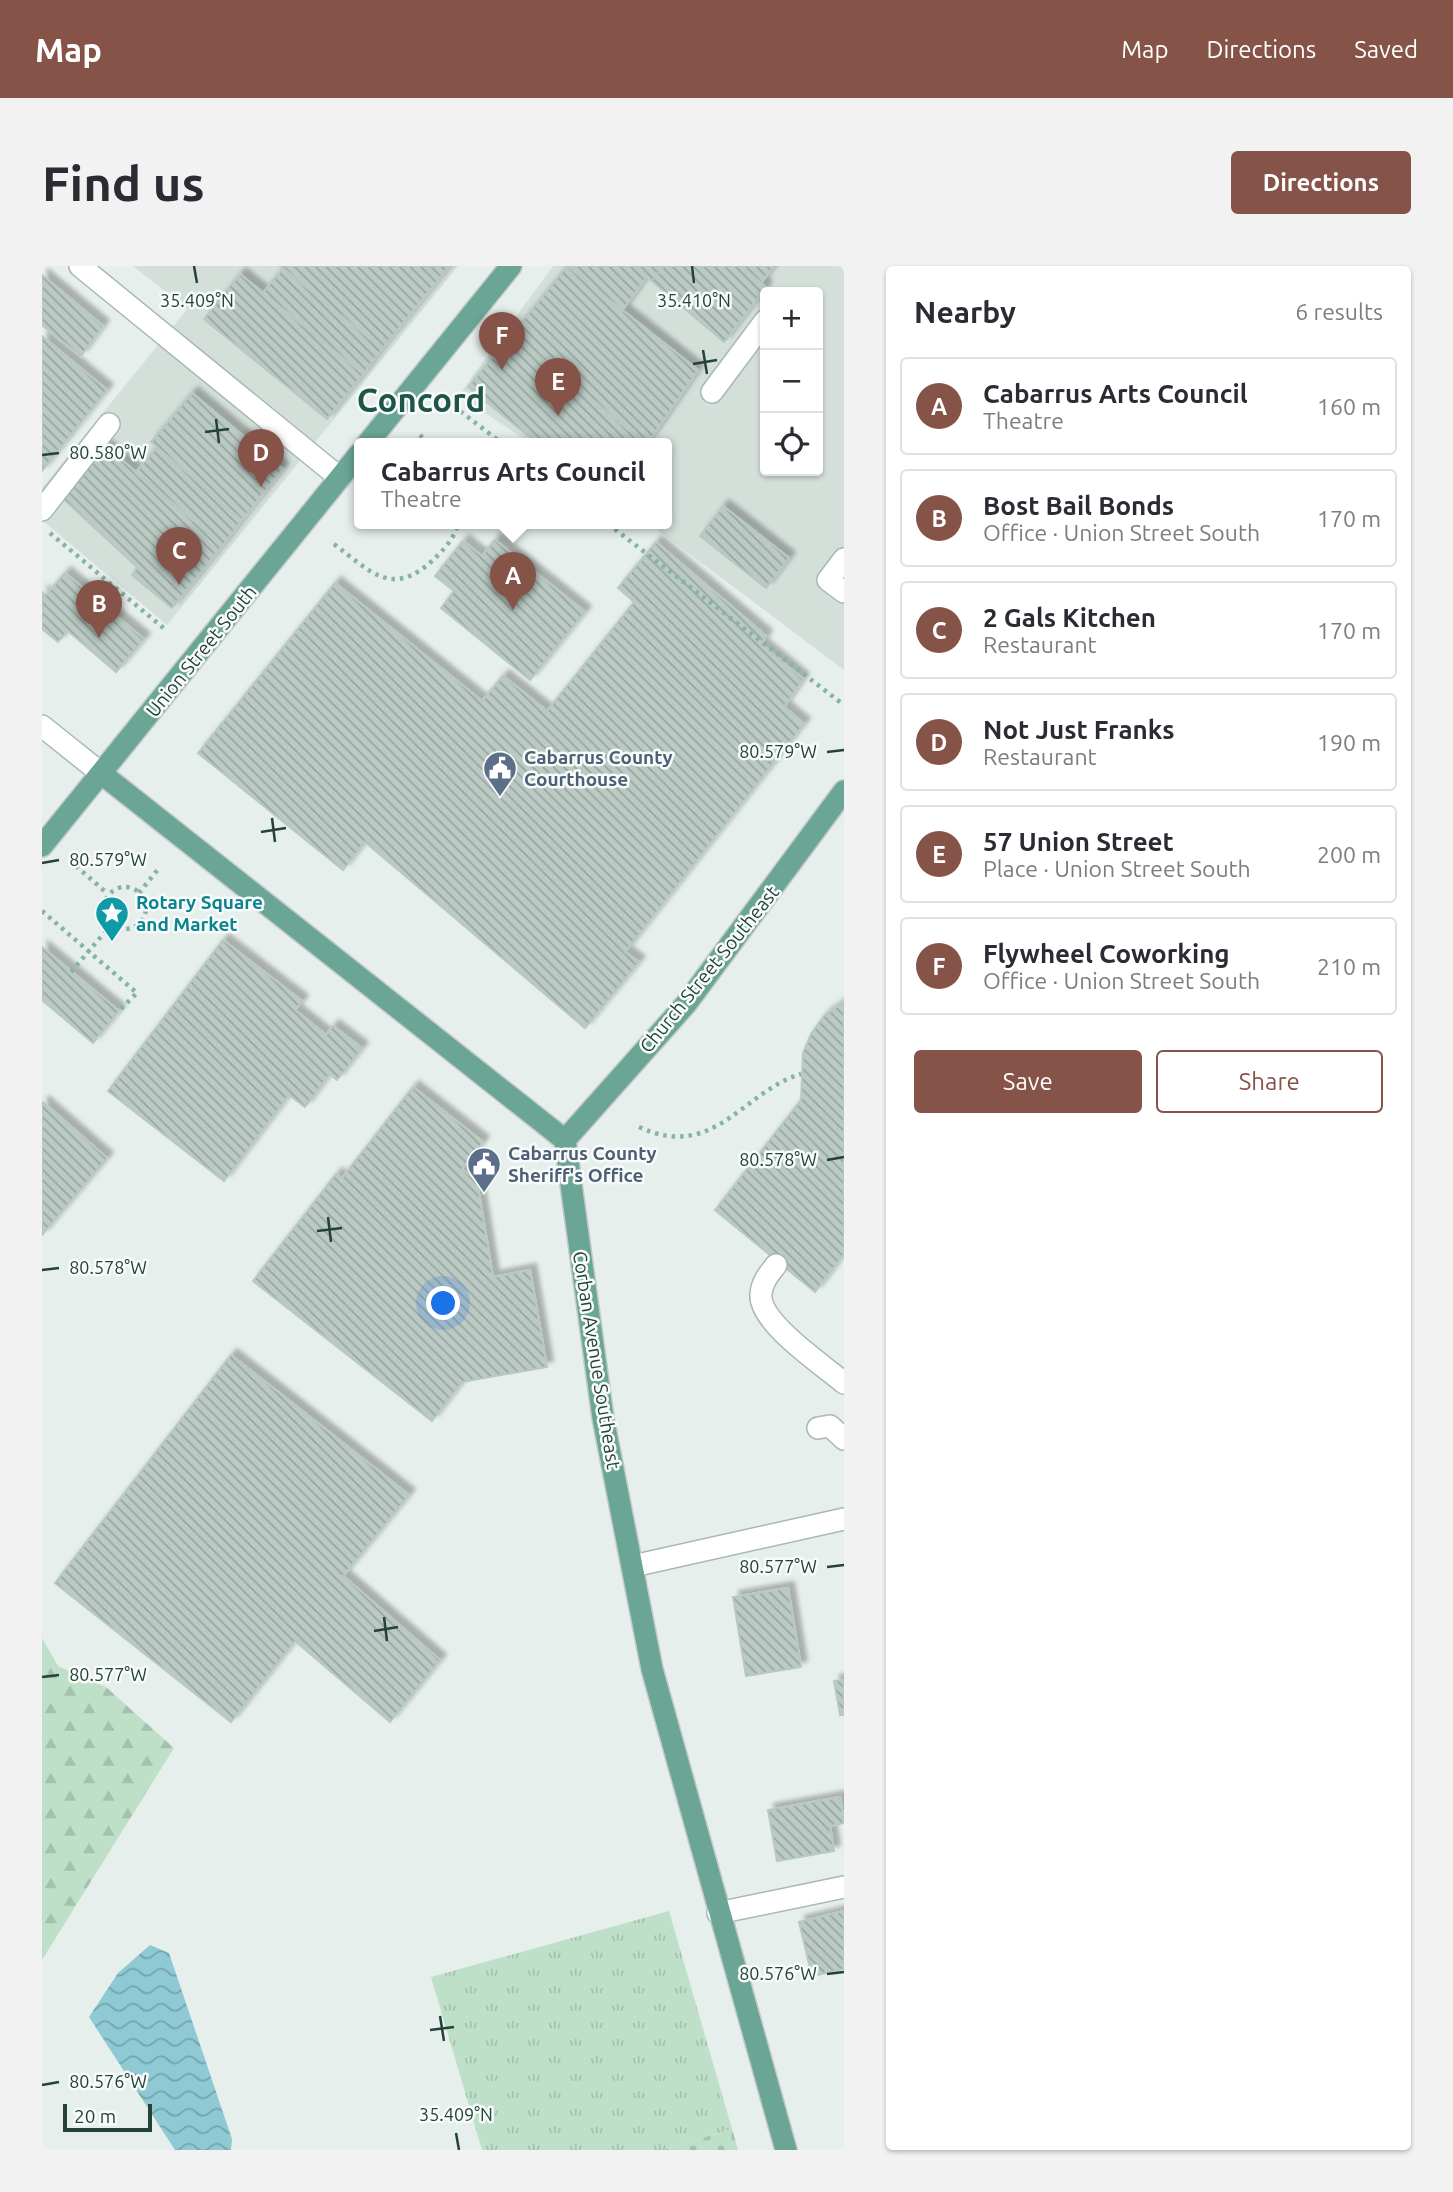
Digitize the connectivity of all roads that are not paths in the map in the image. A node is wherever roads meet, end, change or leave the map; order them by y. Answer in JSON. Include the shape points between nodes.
{"nodes":[{"id":1,"x":511,"y":266,"type":"edge"},
{"id":2,"x":83,"y":267,"type":"edge"},
{"id":3,"x":760,"y":328,"type":"edge"},
{"id":4,"x":712,"y":392,"type":"dead end"},
{"id":5,"x":109,"y":424,"type":"dead end"},
{"id":6,"x":372,"y":438,"type":"edge"},
{"id":7,"x":354,"y":460,"type":"edge"},
{"id":8,"x":340,"y":478,"type":"junction"},
{"id":9,"x":42,"y":510,"type":"edge"},
{"id":10,"x":844,"y":559,"type":"edge"},
{"id":11,"x":844,"y":592,"type":"edge"},
{"id":12,"x":42,"y":726,"type":"edge"},
{"id":13,"x":102,"y":774,"type":"junction"},
{"id":14,"x":844,"y":791,"type":"edge"},
{"id":15,"x":42,"y":846,"type":"edge"},
{"id":16,"x":565,"y":1140,"type":"junction"},
{"id":17,"x":776,"y":1265,"type":"dead end"},
{"id":18,"x":844,"y":1383,"type":"edge"},
{"id":19,"x":818,"y":1429,"type":"dead end"},
{"id":20,"x":844,"y":1439,"type":"edge"},
{"id":21,"x":844,"y":1519,"type":"edge"},
{"id":22,"x":633,"y":1566,"type":"junction"},
{"id":23,"x":844,"y":1887,"type":"edge"},
{"id":24,"x":718,"y":1913,"type":"junction"},
{"id":25,"x":786,"y":2150,"type":"edge"}],
"edges":[{"from":1,"to":6,"type":"main road"},
{"from":2,"to":8,"type":"street"},
{"from":3,"to":4,"type":"street"},
{"from":5,"to":9,"type":"street"},
{"from":7,"to":8,"type":"main road","name":"Union Street South"},
{"from":8,"to":13,"type":"main road","name":"Union Street South"},
{"from":10,"to":11,"type":"street","via":[[828,580]]},
{"from":12,"to":13,"type":"street"},
{"from":13,"to":15,"type":"main road","name":"Union Street South"},
{"from":13,"to":16,"type":"main road"},
{"from":14,"to":16,"type":"main road","name":"Church Street Southeast","via":[[686,1004]]},
{"from":16,"to":22,"type":"main road","name":"Corban Avenue Southeast","via":[[603,1418]]},
{"from":17,"to":18,"type":"street","via":[[765,1279],[761,1295],[765,1313]]},
{"from":19,"to":20,"type":"street","via":[[830,1426]]},
{"from":21,"to":22,"type":"street"},
{"from":22,"to":24,"type":"main road","name":"Corban Avenue Southeast","via":[[652,1669]]},
{"from":23,"to":24,"type":"street"},
{"from":24,"to":25,"type":"main road","name":"Corban Avenue Southeast"}]}
